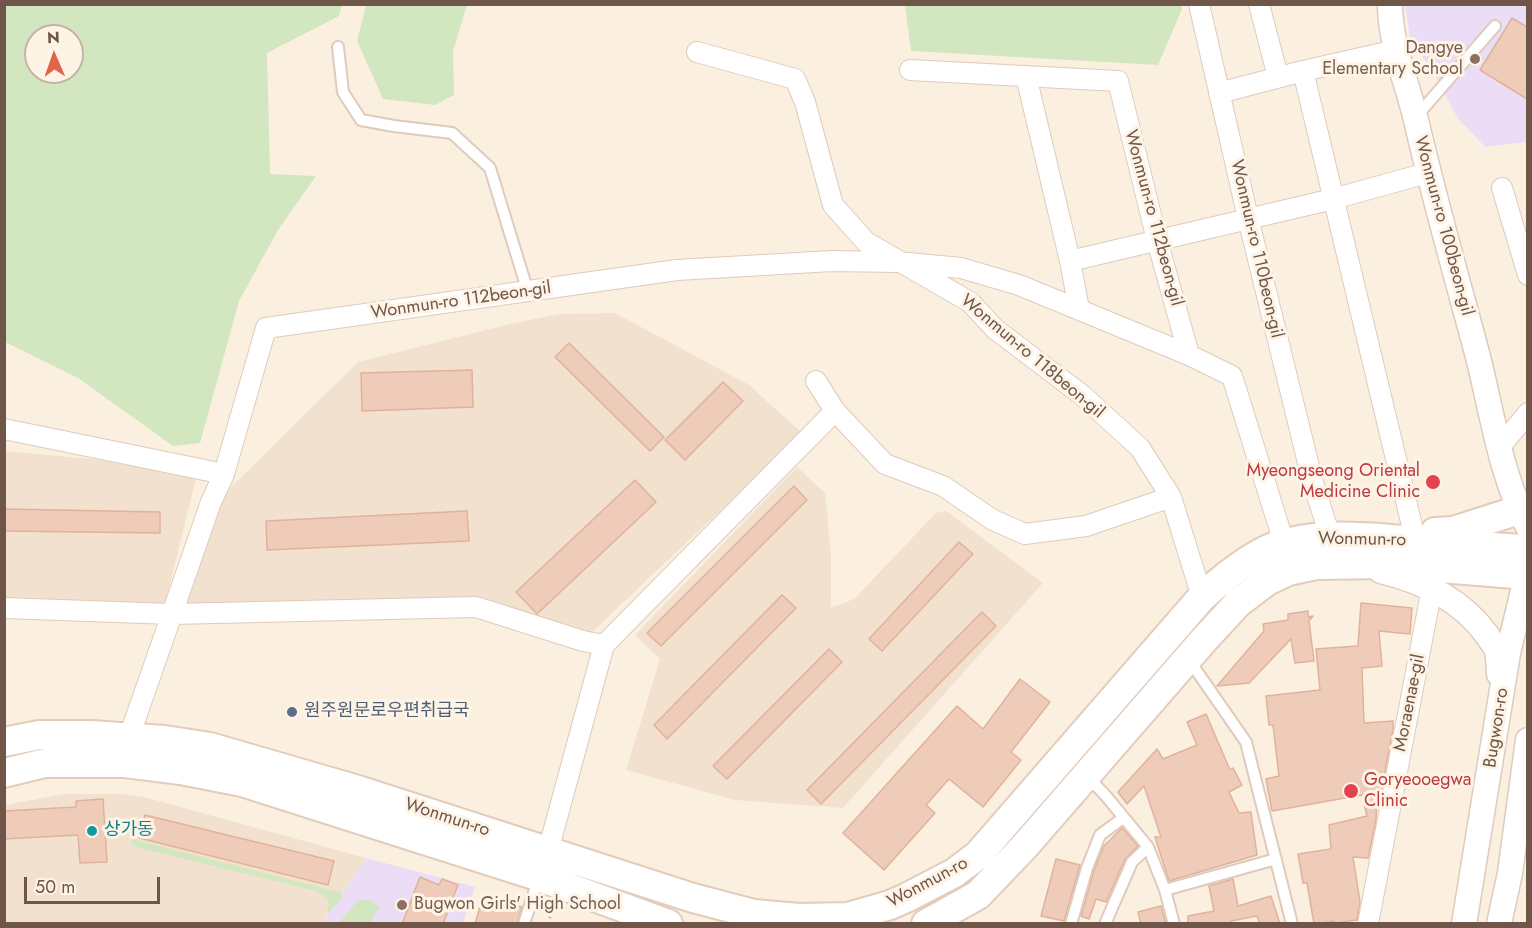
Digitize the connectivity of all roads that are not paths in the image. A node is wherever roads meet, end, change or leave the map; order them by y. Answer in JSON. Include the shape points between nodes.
{"nodes":[{"id":1,"x":1199,"y":4,"type":"edge"},
{"id":2,"x":1259,"y":4,"type":"edge"},
{"id":3,"x":1390,"y":4,"type":"edge"},
{"id":4,"x":1495,"y":26,"type":"dead end"},
{"id":5,"x":338,"y":47,"type":"dead end"},
{"id":6,"x":1396,"y":50,"type":"junction"},
{"id":7,"x":697,"y":52,"type":"dead end"},
{"id":8,"x":910,"y":70,"type":"dead end"},
{"id":9,"x":1303,"y":71,"type":"junction"},
{"id":10,"x":1026,"y":76,"type":"junction"},
{"id":11,"x":1278,"y":77,"type":"junction"},
{"id":12,"x":1219,"y":93,"type":"junction"},
{"id":13,"x":1415,"y":118,"type":"junction"},
{"id":14,"x":1427,"y":173,"type":"junction"},
{"id":15,"x":1502,"y":188,"type":"dead end"},
{"id":16,"x":1333,"y":199,"type":"junction"},
{"id":17,"x":1248,"y":218,"type":"junction"},
{"id":18,"x":1157,"y":240,"type":"junction"},
{"id":19,"x":1070,"y":261,"type":"junction"},
{"id":20,"x":898,"y":262,"type":"junction"},
{"id":21,"x":1527,"y":275,"type":"edge"},
{"id":22,"x":528,"y":292,"type":"junction"},
{"id":23,"x":1079,"y":309,"type":"junction"},
{"id":24,"x":1189,"y":355,"type":"junction"},
{"id":25,"x":816,"y":381,"type":"dead end"},
{"id":26,"x":836,"y":411,"type":"junction"},
{"id":27,"x":1527,"y":413,"type":"edge"},
{"id":28,"x":4,"y":429,"type":"edge"},
{"id":29,"x":1500,"y":447,"type":"junction"},
{"id":30,"x":224,"y":474,"type":"junction"},
{"id":31,"x":1171,"y":497,"type":"junction"},
{"id":32,"x":1524,"y":515,"type":"edge"},
{"id":33,"x":1414,"y":534,"type":"junction"},
{"id":34,"x":1329,"y":536,"type":"junction"},
{"id":35,"x":1367,"y":537,"type":"junction"},
{"id":36,"x":1284,"y":543,"type":"junction"},
{"id":37,"x":1356,"y":564,"type":"junction"},
{"id":38,"x":1527,"y":567,"type":"edge"},
{"id":39,"x":1432,"y":588,"type":"junction"},
{"id":40,"x":1202,"y":597,"type":"junction"},
{"id":41,"x":4,"y":608,"type":"edge"},
{"id":42,"x":171,"y":614,"type":"junction"},
{"id":43,"x":603,"y":645,"type":"junction"},
{"id":44,"x":1188,"y":658,"type":"junction"},
{"id":45,"x":1501,"y":702,"type":"junction"},
{"id":46,"x":1527,"y":741,"type":"edge"},
{"id":47,"x":4,"y":742,"type":"edge"},
{"id":48,"x":127,"y":750,"type":"junction"},
{"id":49,"x":4,"y":773,"type":"edge"},
{"id":50,"x":1087,"y":775,"type":"junction"},
{"id":51,"x":1123,"y":818,"type":"junction"},
{"id":52,"x":1148,"y":847,"type":"junction"},
{"id":53,"x":1276,"y":859,"type":"junction"},
{"id":54,"x":544,"y":864,"type":"junction"},
{"id":55,"x":1518,"y":874,"type":"edge"},
{"id":56,"x":1165,"y":890,"type":"junction"},
{"id":57,"x":909,"y":911,"type":"edge"},
{"id":58,"x":524,"y":924,"type":"edge"},
{"id":59,"x":668,"y":924,"type":"edge"},
{"id":60,"x":926,"y":924,"type":"edge"},
{"id":61,"x":1071,"y":924,"type":"edge"},
{"id":62,"x":1105,"y":924,"type":"edge"},
{"id":63,"x":1174,"y":924,"type":"edge"},
{"id":64,"x":1292,"y":924,"type":"edge"},
{"id":65,"x":1368,"y":924,"type":"edge"},
{"id":66,"x":1464,"y":924,"type":"edge"},
{"id":67,"x":1499,"y":924,"type":"edge"}],
"edges":[{"from":1,"to":12,"type":"street","name":"Wonmun-ro 110beon-gil"},
{"from":2,"to":11,"type":"street"},
{"from":3,"to":6,"type":"street","name":"Wonmun-ro 100beon-gil"},
{"from":4,"to":13,"type":"lane"},
{"from":5,"to":22,"type":"lane","via":[[343,92],[361,120],[452,133],[490,168]]},
{"from":6,"to":9,"type":"street"},
{"from":6,"to":13,"type":"street","name":"Wonmun-ro 100beon-gil"},
{"from":7,"to":20,"type":"street","name":"Wonmun-ro 118beon-gil","via":[[795,79],[833,206],[866,242]]},
{"from":8,"to":10,"type":"street"},
{"from":9,"to":11,"type":"street"},
{"from":9,"to":16,"type":"street"},
{"from":10,"to":18,"type":"street","name":"Wonmun-ro 112beon-gil","via":[[1118,81]]},
{"from":10,"to":19,"type":"street"},
{"from":11,"to":12,"type":"street"},
{"from":12,"to":17,"type":"street","name":"Wonmun-ro 110beon-gil"},
{"from":13,"to":14,"type":"street","name":"Wonmun-ro 100beon-gil"},
{"from":14,"to":16,"type":"street"},
{"from":14,"to":29,"type":"street","name":"Wonmun-ro 100beon-gil"},
{"from":15,"to":21,"type":"street"},
{"from":16,"to":17,"type":"street"},
{"from":16,"to":33,"type":"street"},
{"from":17,"to":18,"type":"street"},
{"from":17,"to":34,"type":"street","name":"Wonmun-ro 110beon-gil"},
{"from":18,"to":19,"type":"street"},
{"from":18,"to":24,"type":"street","name":"Wonmun-ro 112beon-gil"},
{"from":19,"to":23,"type":"street"},
{"from":20,"to":22,"type":"street","name":"Wonmun-ro 112beon-gil","via":[[832,261],[677,270]]},
{"from":20,"to":23,"type":"street","name":"Wonmun-ro 112beon-gil","via":[[961,268]]},
{"from":20,"to":31,"type":"street","name":"Wonmun-ro 118beon-gil","via":[[970,302],[994,329],[1082,395],[1140,448]]},
{"from":22,"to":30,"type":"street","name":"Wonmun-ro 112beon-gil","via":[[266,328]]},
{"from":23,"to":24,"type":"street","name":"Wonmun-ro 112beon-gil"},
{"from":24,"to":36,"type":"street","name":"Wonmun-ro 112beon-gil","via":[[1232,375]]},
{"from":25,"to":26,"type":"street"},
{"from":26,"to":31,"type":"street","via":[[885,464],[944,486],[993,520],[1025,534],[1086,526]]},
{"from":26,"to":43,"type":"street"},
{"from":27,"to":29,"type":"street"},
{"from":28,"to":30,"type":"street"},
{"from":29,"to":32,"type":"street","name":"Wonmun-ro 100beon-gil","via":[[1512,494]]},
{"from":30,"to":42,"type":"street","name":"Wonmun-ro 112beon-gil"},
{"from":31,"to":40,"type":"street","name":"Wonmun-ro 118beon-gil"},
{"from":32,"to":33,"type":"main road","via":[[1453,531]]},
{"from":33,"to":35,"type":"main road"},
{"from":34,"to":35,"type":"main road","name":"Wonmun-ro"},
{"from":34,"to":36,"type":"main road","name":"Wonmun-ro"},
{"from":35,"to":38,"type":"main road","name":"Wonmun-ro"},
{"from":36,"to":40,"type":"main road","name":"Wonmun-ro","via":[[1242,566]]},
{"from":37,"to":38,"type":"main road","name":"Wonmun-ro"},
{"from":37,"to":39,"type":"street"},
{"from":37,"to":44,"type":"main road","name":"Wonmun-ro","via":[[1316,565],[1267,580],[1238,603]]},
{"from":38,"to":45,"type":"street","name":"Bugwon-ro"},
{"from":39,"to":45,"type":"street","via":[[1478,621],[1497,649]]},
{"from":39,"to":65,"type":"street","name":"Moraenae-gil"},
{"from":40,"to":57,"type":"main road","name":"Wonmun-ro","via":[[978,855]]},
{"from":41,"to":42,"type":"street"},
{"from":42,"to":43,"type":"street","via":[[476,607]]},
{"from":42,"to":48,"type":"street","name":"Wonmun-ro 112beon-gil"},
{"from":43,"to":54,"type":"street"},
{"from":44,"to":50,"type":"main road","name":"Wonmun-ro"},
{"from":44,"to":53,"type":"lane","via":[[1246,742]]},
{"from":45,"to":66,"type":"street","name":"Bugwon-ro"},
{"from":46,"to":55,"type":"street","name":"Bugwon-ro"},
{"from":47,"to":48,"type":"main road","name":"Wonmun-ro","via":[[39,735]]},
{"from":48,"to":49,"type":"main road","name":"Wonmun-ro"},
{"from":48,"to":54,"type":"main road","name":"Wonmun-ro","via":[[181,770],[242,782]]},
{"from":50,"to":51,"type":"lane"},
{"from":50,"to":60,"type":"main road","name":"Wonmun-ro","via":[[978,895]]},
{"from":51,"to":52,"type":"lane"},
{"from":51,"to":61,"type":"lane","via":[[1100,835]]},
{"from":52,"to":56,"type":"lane"},
{"from":52,"to":62,"type":"lane","via":[[1132,862]]},
{"from":53,"to":56,"type":"lane"},
{"from":53,"to":64,"type":"lane"},
{"from":54,"to":57,"type":"main road","name":"Wonmun-ro","via":[[754,914],[848,917],[890,905]]},
{"from":54,"to":58,"type":"lane"},
{"from":54,"to":59,"type":"main road","name":"Wonmun-ro"},
{"from":55,"to":67,"type":"street","name":"Bugwon-ro"},
{"from":56,"to":63,"type":"lane"}]}
